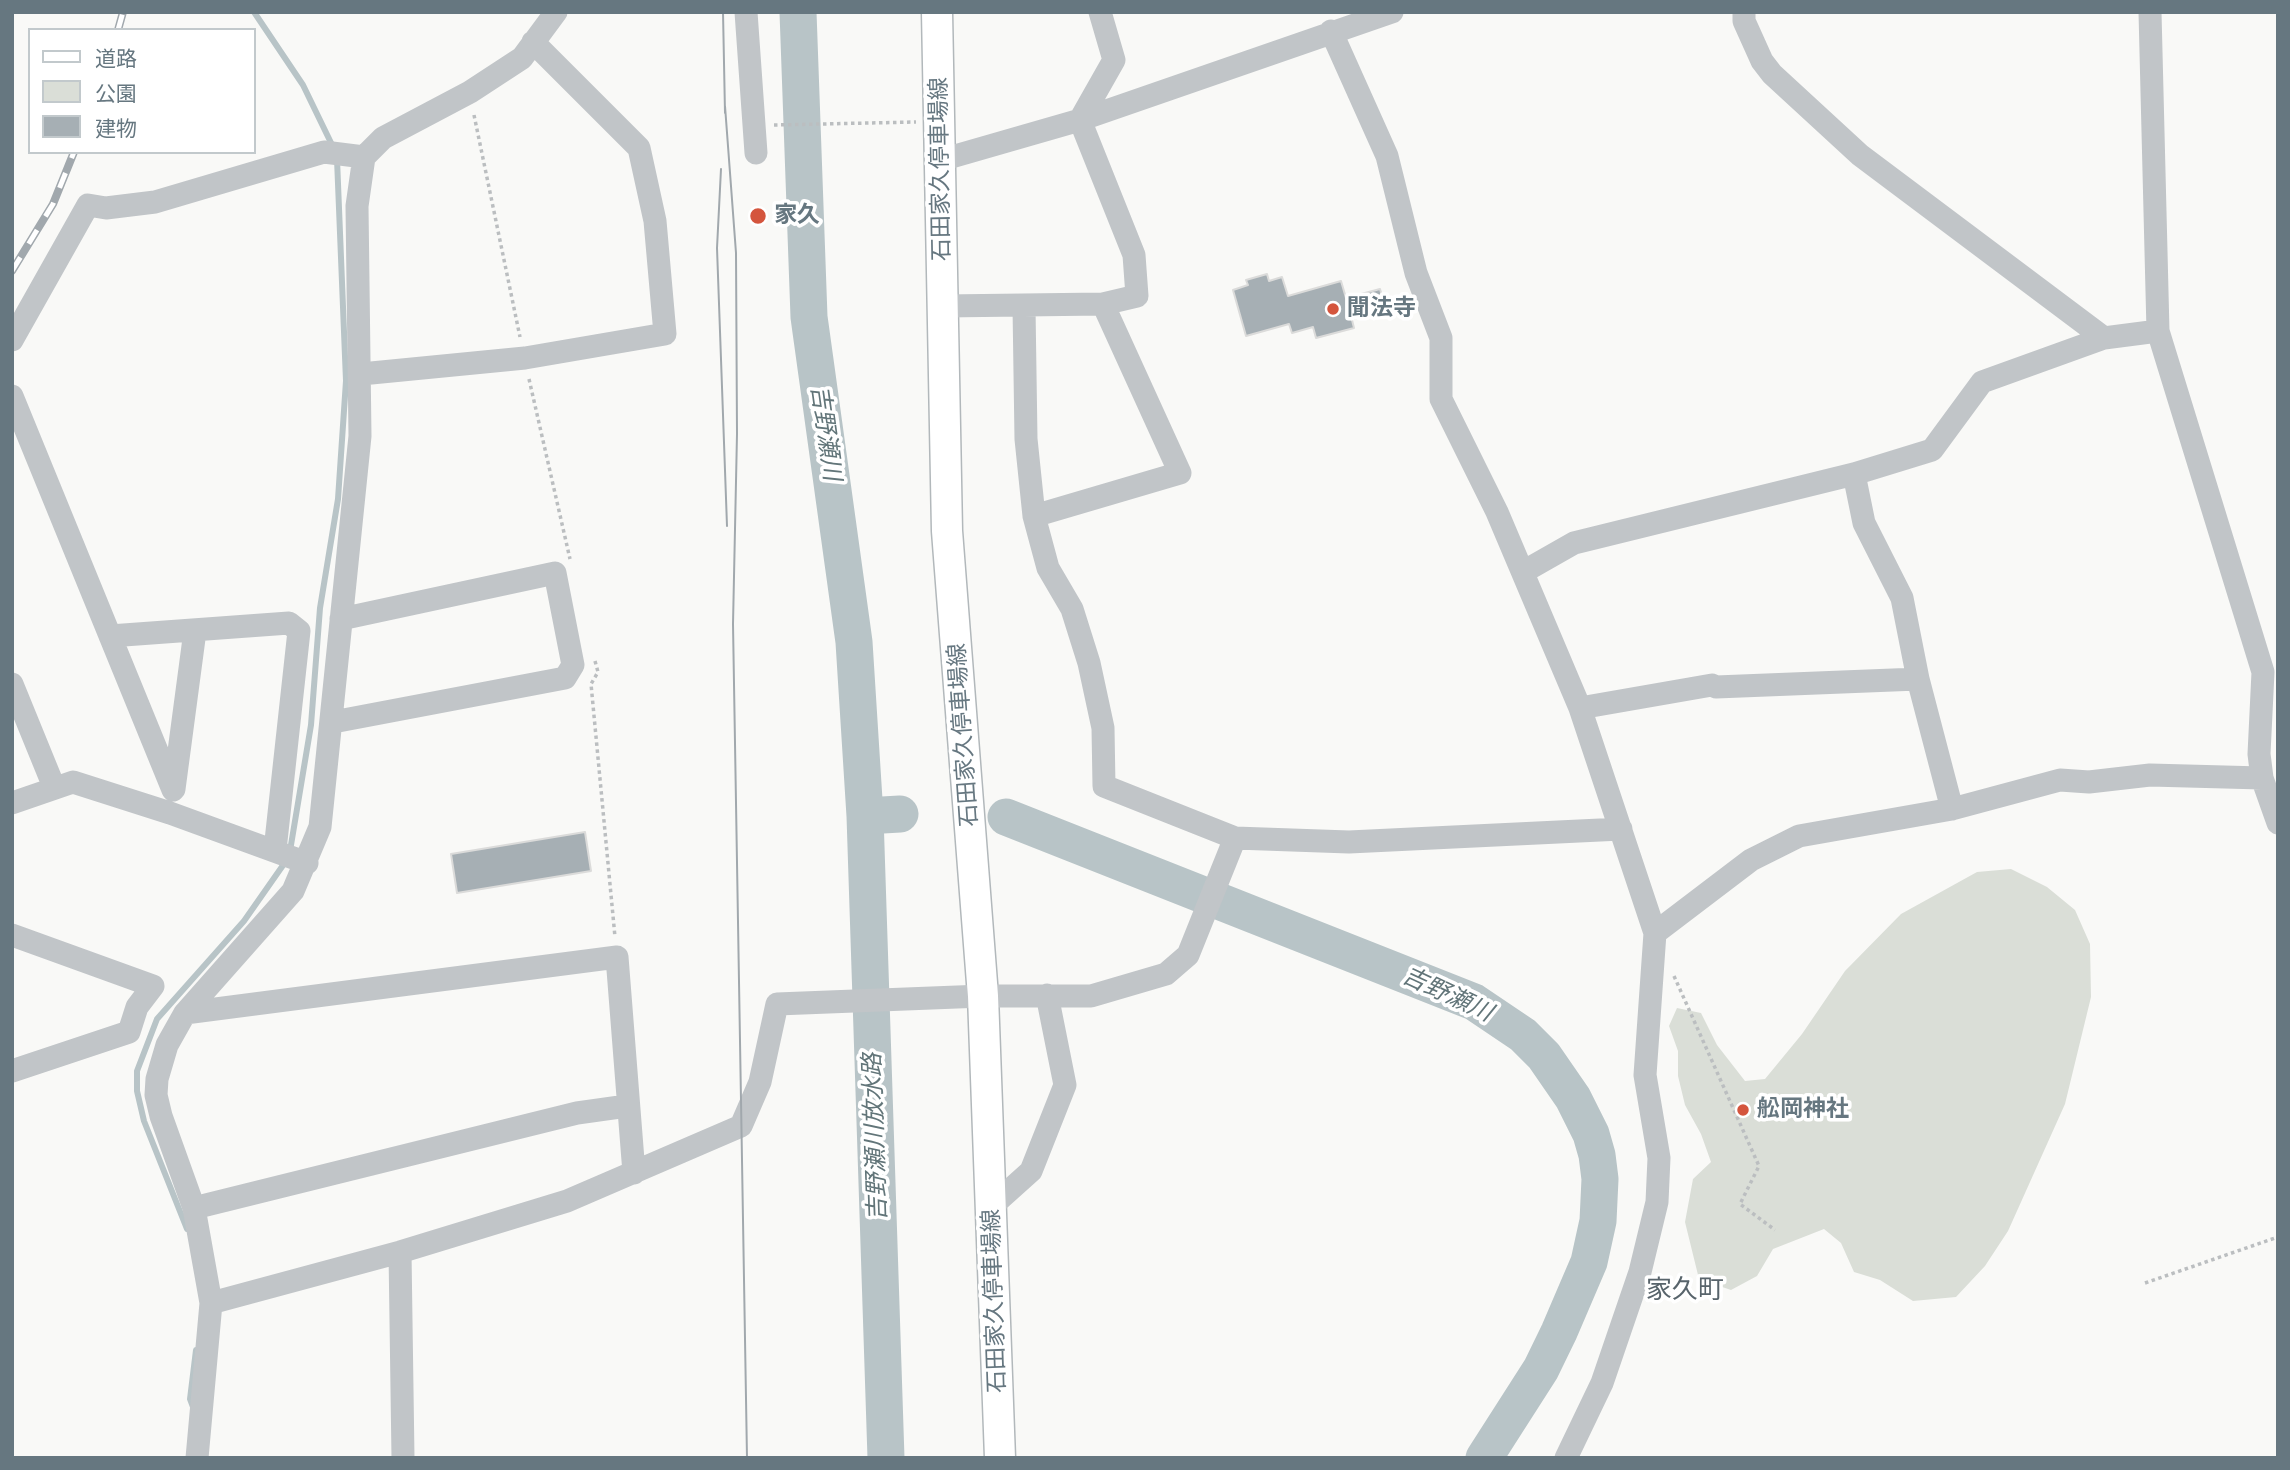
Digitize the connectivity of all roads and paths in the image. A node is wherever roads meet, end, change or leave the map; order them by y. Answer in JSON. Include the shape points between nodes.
{"nodes":[{"id":1,"x":556,"y":12,"type":"edge"},
{"id":2,"x":746,"y":12,"type":"edge"},
{"id":3,"x":937,"y":12,"type":"edge"},
{"id":4,"x":1100,"y":12,"type":"edge"},
{"id":5,"x":1392,"y":12,"type":"edge"},
{"id":6,"x":1744,"y":12,"type":"edge"},
{"id":7,"x":2150,"y":12,"type":"edge"},
{"id":8,"x":1331,"y":31,"type":"junction"},
{"id":9,"x":533,"y":42,"type":"junction"},
{"id":10,"x":470,"y":92,"type":"junction"},
{"id":11,"x":1080,"y":120,"type":"junction"},
{"id":12,"x":909,"y":123,"type":"dead end"},
{"id":13,"x":767,"y":125,"type":"dead end"},
{"id":14,"x":756,"y":153,"type":"dead end"},
{"id":15,"x":345,"y":155,"type":"junction"},
{"id":16,"x":941,"y":160,"type":"junction"},
{"id":17,"x":1103,"y":304,"type":"junction"},
{"id":18,"x":943,"y":306,"type":"junction"},
{"id":19,"x":1024,"y":307,"type":"junction"},
{"id":20,"x":2158,"y":331,"type":"junction"},
{"id":21,"x":2104,"y":338,"type":"junction"},
{"id":22,"x":12,"y":340,"type":"edge"},
{"id":23,"x":525,"y":358,"type":"junction"},
{"id":24,"x":361,"y":374,"type":"junction"},
{"id":25,"x":12,"y":396,"type":"edge"},
{"id":26,"x":1854,"y":474,"type":"junction"},
{"id":27,"x":1034,"y":516,"type":"junction"},
{"id":28,"x":572,"y":566,"type":"dead end"},
{"id":29,"x":1523,"y":572,"type":"junction"},
{"id":30,"x":341,"y":618,"type":"junction"},
{"id":31,"x":195,"y":631,"type":"junction"},
{"id":32,"x":110,"y":636,"type":"junction"},
{"id":33,"x":593,"y":650,"type":"dead end"},
{"id":34,"x":1918,"y":678,"type":"junction"},
{"id":35,"x":12,"y":684,"type":"edge"},
{"id":36,"x":1580,"y":708,"type":"junction"},
{"id":37,"x":333,"y":722,"type":"junction"},
{"id":38,"x":2262,"y":778,"type":"junction"},
{"id":39,"x":54,"y":787,"type":"junction"},
{"id":40,"x":173,"y":790,"type":"junction"},
{"id":41,"x":12,"y":803,"type":"edge"},
{"id":42,"x":1952,"y":809,"type":"junction"},
{"id":43,"x":170,"y":813,"type":"junction"},
{"id":44,"x":2278,"y":823,"type":"edge"},
{"id":45,"x":1621,"y":829,"type":"junction"},
{"id":46,"x":1235,"y":838,"type":"junction"},
{"id":47,"x":289,"y":856,"type":"junction"},
{"id":48,"x":1655,"y":933,"type":"junction"},
{"id":49,"x":12,"y":935,"type":"edge"},
{"id":50,"x":617,"y":957,"type":"junction"},
{"id":51,"x":1671,"y":970,"type":"dead end"},
{"id":52,"x":1047,"y":995,"type":"junction"},
{"id":53,"x":983,"y":996,"type":"junction"},
{"id":54,"x":184,"y":1013,"type":"junction"},
{"id":55,"x":12,"y":1071,"type":"edge"},
{"id":56,"x":627,"y":1106,"type":"junction"},
{"id":57,"x":634,"y":1173,"type":"junction"},
{"id":58,"x":992,"y":1206,"type":"junction"},
{"id":59,"x":194,"y":1208,"type":"junction"},
{"id":60,"x":1775,"y":1230,"type":"dead end"},
{"id":61,"x":2278,"y":1237,"type":"edge"},
{"id":62,"x":400,"y":1252,"type":"junction"},
{"id":63,"x":2146,"y":1283,"type":"dead end"},
{"id":64,"x":211,"y":1303,"type":"junction"},
{"id":65,"x":197,"y":1458,"type":"edge"},
{"id":66,"x":403,"y":1458,"type":"edge"},
{"id":67,"x":1000,"y":1458,"type":"edge"},
{"id":68,"x":1566,"y":1458,"type":"edge"}],
"edges":[{"from":1,"to":9,"type":"street"},
{"from":2,"to":14,"type":"street"},
{"from":3,"to":16,"type":"main road","name":"石田家久停車場線"},
{"from":4,"to":11,"type":"street","via":[[1114,60]]},
{"from":5,"to":8,"type":"street"},
{"from":6,"to":21,"type":"street","via":[[1762,61],[1772,74],[1860,155]]},
{"from":7,"to":20,"type":"street"},
{"from":8,"to":11,"type":"street"},
{"from":8,"to":29,"type":"street","via":[[1387,156],[1416,273],[1441,338],[1441,399]]},
{"from":9,"to":10,"type":"street","via":[[522,58]]},
{"from":9,"to":23,"type":"street","via":[[639,149],[655,221],[665,334]]},
{"from":10,"to":15,"type":"street"},
{"from":10,"to":23,"type":"path"},
{"from":11,"to":16,"type":"street"},
{"from":11,"to":17,"type":"street","via":[[1134,255],[1137,296]]},
{"from":12,"to":13,"type":"path"},
{"from":15,"to":22,"type":"street","via":[[155,202],[106,208],[88,205]]},
{"from":15,"to":24,"type":"street","via":[[357,206]]},
{"from":16,"to":18,"type":"main road","name":"石田家久停車場線"},
{"from":17,"to":19,"type":"street"},
{"from":17,"to":27,"type":"street","via":[[1180,473]]},
{"from":18,"to":19,"type":"street"},
{"from":18,"to":53,"type":"main road","name":"石田家久停車場線","via":[[947,531]]},
{"from":19,"to":27,"type":"street","via":[[1026,439]]},
{"from":20,"to":21,"type":"street"},
{"from":20,"to":38,"type":"street","via":[[2263,672]]},
{"from":21,"to":26,"type":"street","via":[[1982,382],[1932,450]]},
{"from":23,"to":24,"type":"street"},
{"from":23,"to":28,"type":"path"},
{"from":24,"to":30,"type":"street","via":[[360,436]]},
{"from":25,"to":32,"type":"street"},
{"from":26,"to":29,"type":"street","via":[[1574,543]]},
{"from":26,"to":34,"type":"street","via":[[1864,523],[1902,598]]},
{"from":27,"to":46,"type":"street","via":[[1048,568],[1072,609],[1089,663],[1103,728],[1104,786]]},
{"from":29,"to":36,"type":"street"},
{"from":30,"to":37,"type":"street"},
{"from":30,"to":37,"type":"street","via":[[555,573],[573,665],[565,678]]},
{"from":31,"to":32,"type":"street"},
{"from":31,"to":40,"type":"street"},
{"from":31,"to":47,"type":"street","via":[[289,623],[299,631]]},
{"from":32,"to":40,"type":"street"},
{"from":33,"to":50,"type":"path","via":[[598,673],[591,684]]},
{"from":34,"to":36,"type":"street","via":[[1712,685]]},
{"from":34,"to":42,"type":"street"},
{"from":35,"to":39,"type":"street"},
{"from":36,"to":45,"type":"street"},
{"from":37,"to":47,"type":"street","via":[[323,814]]},
{"from":38,"to":42,"type":"street","via":[[2150,775],[2089,782],[2060,780]]},
{"from":38,"to":44,"type":"street"},
{"from":39,"to":41,"type":"street"},
{"from":39,"to":43,"type":"street","via":[[73,782]]},
{"from":40,"to":43,"type":"street"},
{"from":42,"to":48,"type":"street","via":[[1799,836],[1751,860]]},
{"from":43,"to":47,"type":"street"},
{"from":45,"to":46,"type":"street","via":[[1349,842]]},
{"from":45,"to":48,"type":"street"},
{"from":46,"to":52,"type":"street","via":[[1188,955],[1166,974],[1091,996]]},
{"from":47,"to":54,"type":"street","via":[[293,891]]},
{"from":48,"to":68,"type":"street","via":[[1645,1075],[1658,1158],[1657,1202],[1640,1272],[1602,1383]]},
{"from":49,"to":55,"type":"street","via":[[153,986],[137,1007],[129,1032]]},
{"from":50,"to":54,"type":"street"},
{"from":50,"to":56,"type":"street"},
{"from":51,"to":60,"type":"path","via":[[1759,1166],[1740,1204]]},
{"from":52,"to":53,"type":"street"},
{"from":52,"to":58,"type":"street","via":[[1065,1085],[1031,1171]]},
{"from":53,"to":57,"type":"street","via":[[777,1004],[763,1071],[741,1126]]},
{"from":53,"to":58,"type":"main road","name":"石田家久停車場線"},
{"from":54,"to":59,"type":"street","via":[[167,1045],[156,1095]]},
{"from":56,"to":57,"type":"street"},
{"from":56,"to":59,"type":"street","via":[[577,1113]]},
{"from":57,"to":62,"type":"street","via":[[567,1201]]},
{"from":58,"to":67,"type":"main road","name":"石田家久停車場線"},
{"from":59,"to":64,"type":"street"},
{"from":61,"to":63,"type":"path"},
{"from":62,"to":64,"type":"street"},
{"from":62,"to":66,"type":"street"},
{"from":64,"to":65,"type":"street"}]}
